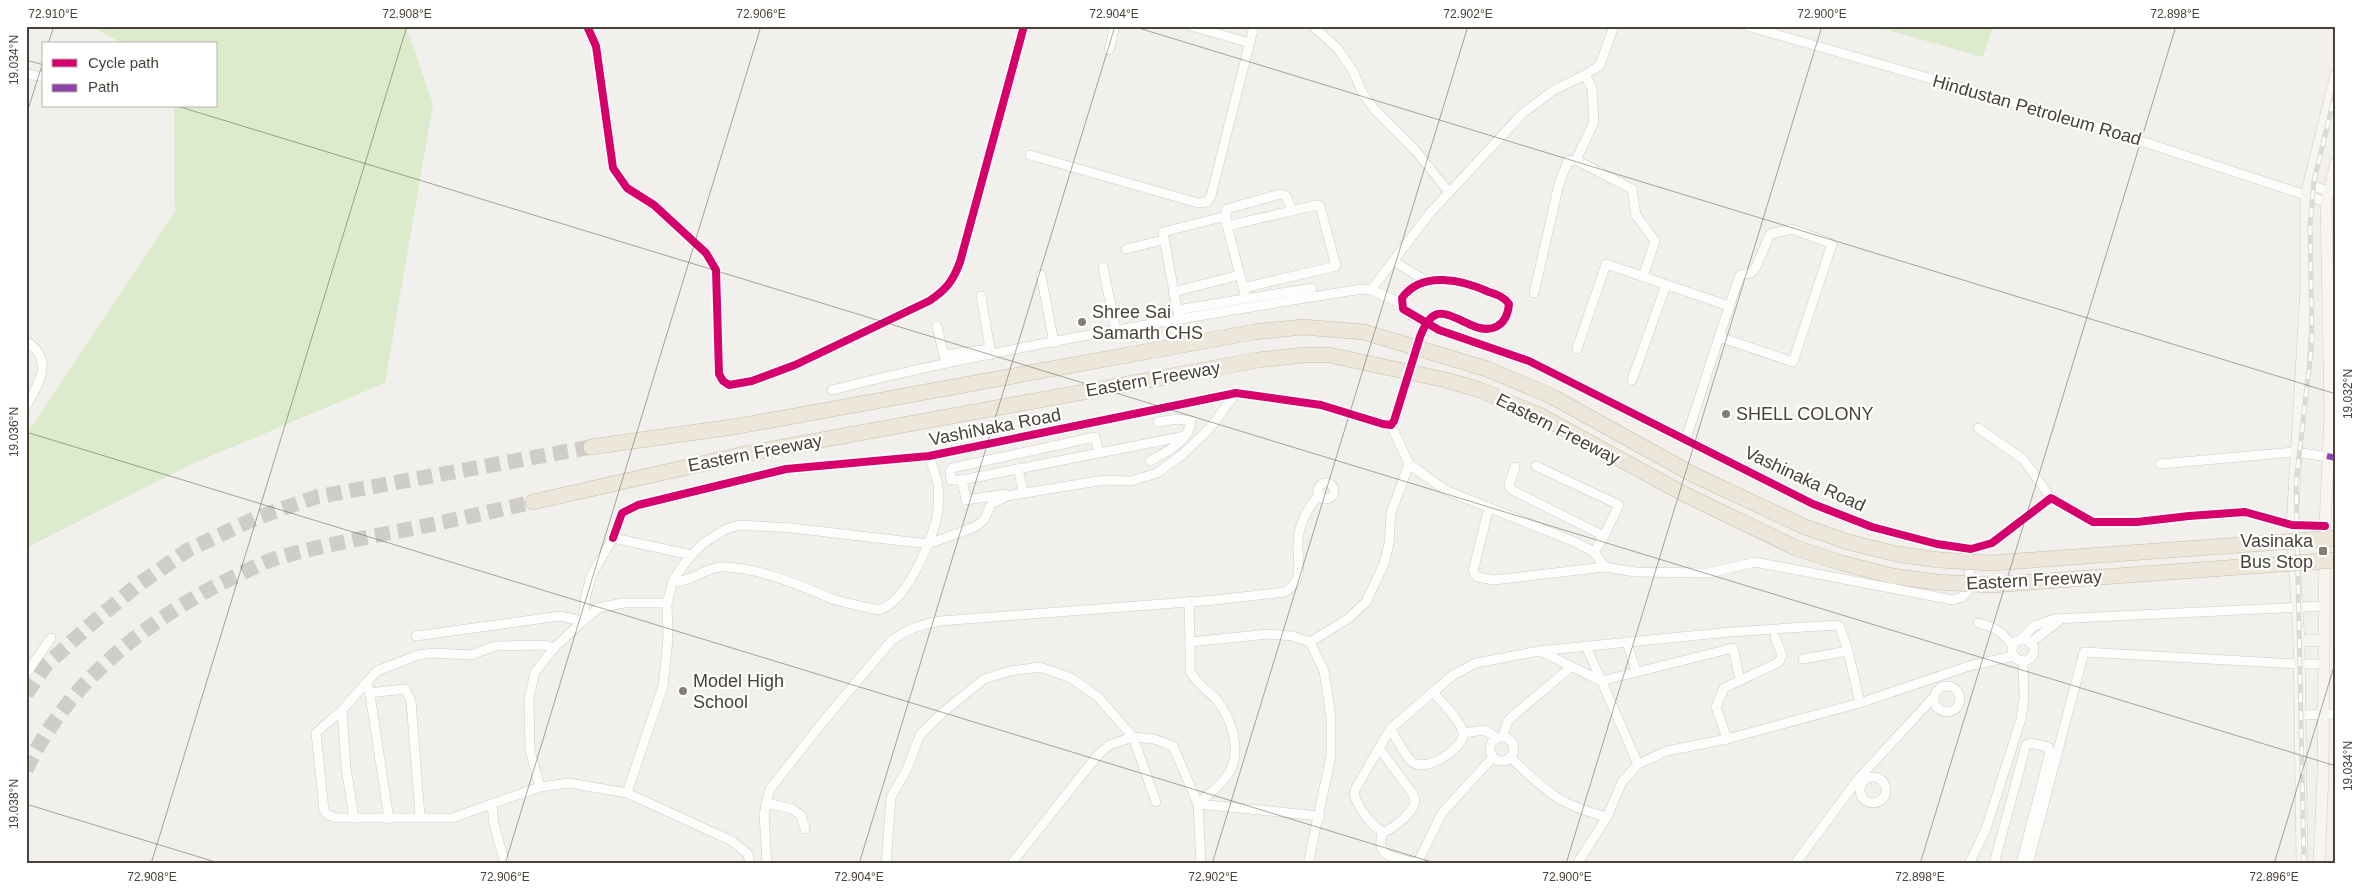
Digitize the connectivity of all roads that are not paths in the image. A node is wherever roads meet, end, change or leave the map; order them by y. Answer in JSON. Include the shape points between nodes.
{"nodes":[{"id":1,"x":587,"y":26,"type":"edge"},
{"id":2,"x":1024,"y":26,"type":"edge"},
{"id":3,"x":1116,"y":26,"type":"edge"},
{"id":4,"x":1191,"y":26,"type":"edge"},
{"id":5,"x":1254,"y":26,"type":"edge"},
{"id":6,"x":1313,"y":26,"type":"edge"},
{"id":7,"x":1614,"y":26,"type":"edge"},
{"id":8,"x":1746,"y":26,"type":"edge"},
{"id":9,"x":1250,"y":43,"type":"junction"},
{"id":10,"x":1109,"y":50,"type":"dead end"},
{"id":11,"x":26,"y":74,"type":"edge"},
{"id":12,"x":2336,"y":74,"type":"edge"},
{"id":13,"x":1585,"y":75,"type":"junction"},
{"id":14,"x":42,"y":77,"type":"edge"},
{"id":15,"x":1030,"y":155,"type":"dead end"},
{"id":16,"x":1576,"y":160,"type":"junction"},
{"id":17,"x":2336,"y":162,"type":"edge"},
{"id":18,"x":2308,"y":190,"type":"junction"},
{"id":19,"x":1449,"y":192,"type":"junction"},
{"id":20,"x":2327,"y":196,"type":"junction"},
{"id":21,"x":1292,"y":211,"type":"junction"},
{"id":22,"x":1226,"y":216,"type":"junction"},
{"id":23,"x":1227,"y":226,"type":"junction"},
{"id":24,"x":1163,"y":240,"type":"junction"},
{"id":25,"x":1126,"y":249,"type":"dead end"},
{"id":26,"x":1393,"y":261,"type":"junction"},
{"id":27,"x":1103,"y":267,"type":"dead end"},
{"id":28,"x":1040,"y":275,"type":"dead end"},
{"id":29,"x":1240,"y":275,"type":"junction"},
{"id":30,"x":1643,"y":276,"type":"junction"},
{"id":31,"x":1428,"y":282,"type":"junction"},
{"id":32,"x":1666,"y":285,"type":"junction"},
{"id":33,"x":1243,"y":288,"type":"junction"},
{"id":34,"x":1312,"y":288,"type":"dead end"},
{"id":35,"x":1371,"y":290,"type":"junction"},
{"id":36,"x":1173,"y":292,"type":"junction"},
{"id":37,"x":1534,"y":293,"type":"dead end"},
{"id":38,"x":981,"y":296,"type":"dead end"},
{"id":39,"x":1246,"y":299,"type":"junction"},
{"id":40,"x":1401,"y":303,"type":"junction"},
{"id":41,"x":1729,"y":306,"type":"junction"},
{"id":42,"x":1176,"y":310,"type":"junction"},
{"id":43,"x":1178,"y":320,"type":"junction"},
{"id":44,"x":937,"y":326,"type":"dead end"},
{"id":45,"x":1116,"y":331,"type":"junction"},
{"id":46,"x":1719,"y":337,"type":"junction"},
{"id":47,"x":26,"y":341,"type":"edge"},
{"id":48,"x":1054,"y":343,"type":"junction"},
{"id":49,"x":1577,"y":349,"type":"dead end"},
{"id":50,"x":991,"y":352,"type":"junction"},
{"id":51,"x":945,"y":360,"type":"junction"},
{"id":52,"x":1632,"y":380,"type":"dead end"},
{"id":53,"x":832,"y":390,"type":"dead end"},
{"id":54,"x":1236,"y":393,"type":"junction"},
{"id":55,"x":26,"y":406,"type":"edge"},
{"id":56,"x":1166,"y":408,"type":"junction"},
{"id":57,"x":1169,"y":420,"type":"junction"},
{"id":58,"x":1393,"y":421,"type":"junction"},
{"id":59,"x":1158,"y":422,"type":"dead end"},
{"id":60,"x":1088,"y":424,"type":"junction"},
{"id":61,"x":1978,"y":428,"type":"dead end"},
{"id":62,"x":1184,"y":436,"type":"junction"},
{"id":63,"x":1091,"y":438,"type":"junction"},
{"id":64,"x":1686,"y":439,"type":"junction"},
{"id":65,"x":994,"y":443,"type":"junction"},
{"id":66,"x":591,"y":447,"type":"tunnel mouth"},
{"id":67,"x":2295,"y":452,"type":"junction"},
{"id":68,"x":1099,"y":453,"type":"junction"},
{"id":69,"x":929,"y":456,"type":"junction"},
{"id":70,"x":2331,"y":457,"type":"edge"},
{"id":71,"x":998,"y":458,"type":"junction"},
{"id":72,"x":1150,"y":461,"type":"dead end"},
{"id":73,"x":1410,"y":464,"type":"junction"},
{"id":74,"x":2160,"y":464,"type":"dead end"},
{"id":75,"x":1536,"y":466,"type":"dead end"},
{"id":76,"x":1515,"y":467,"type":"dead end"},
{"id":77,"x":1018,"y":469,"type":"junction"},
{"id":78,"x":951,"y":478,"type":"junction"},
{"id":79,"x":936,"y":480,"type":"junction"},
{"id":80,"x":962,"y":480,"type":"junction"},
{"id":81,"x":1037,"y":488,"type":"dead end"},
{"id":82,"x":1023,"y":491,"type":"junction"},
{"id":83,"x":1320,"y":495,"type":"dead end"},
{"id":84,"x":2051,"y":498,"type":"junction"},
{"id":85,"x":533,"y":502,"type":"tunnel mouth"},
{"id":86,"x":1489,"y":507,"type":"junction"},
{"id":87,"x":2292,"y":524,"type":"junction"},
{"id":88,"x":2325,"y":526,"type":"junction"},
{"id":89,"x":1604,"y":536,"type":"junction"},
{"id":90,"x":612,"y":538,"type":"junction"},
{"id":91,"x":2336,"y":538,"type":"edge"},
{"id":92,"x":928,"y":544,"type":"junction"},
{"id":93,"x":1972,"y":549,"type":"junction"},
{"id":94,"x":1594,"y":552,"type":"junction"},
{"id":95,"x":692,"y":555,"type":"junction"},
{"id":96,"x":2336,"y":560,"type":"edge"},
{"id":97,"x":1605,"y":567,"type":"junction"},
{"id":98,"x":673,"y":581,"type":"junction"},
{"id":99,"x":1189,"y":601,"type":"junction"},
{"id":100,"x":667,"y":603,"type":"junction"},
{"id":101,"x":2324,"y":606,"type":"junction"},
{"id":102,"x":2298,"y":608,"type":"junction"},
{"id":103,"x":2060,"y":620,"type":"junction"},
{"id":104,"x":583,"y":621,"type":"junction"},
{"id":105,"x":1978,"y":623,"type":"dead end"},
{"id":106,"x":1730,"y":632,"type":"junction"},
{"id":107,"x":416,"y":636,"type":"dead end"},
{"id":108,"x":1775,"y":637,"type":"dead end"},
{"id":109,"x":51,"y":638,"type":"dead end"},
{"id":110,"x":2020,"y":640,"type":"junction"},
{"id":111,"x":2324,"y":640,"type":"junction"},
{"id":112,"x":2299,"y":641,"type":"junction"},
{"id":113,"x":1190,"y":642,"type":"junction"},
{"id":114,"x":1310,"y":642,"type":"junction"},
{"id":115,"x":1627,"y":642,"type":"junction"},
{"id":116,"x":2030,"y":642,"type":"junction"},
{"id":117,"x":1586,"y":646,"type":"junction"},
{"id":118,"x":2013,"y":646,"type":"junction"},
{"id":119,"x":554,"y":648,"type":"junction"},
{"id":120,"x":1733,"y":648,"type":"junction"},
{"id":121,"x":1539,"y":651,"type":"junction"},
{"id":122,"x":1848,"y":651,"type":"junction"},
{"id":123,"x":2014,"y":656,"type":"junction"},
{"id":124,"x":1803,"y":659,"type":"dead end"},
{"id":125,"x":2023,"y":661,"type":"junction"},
{"id":126,"x":2299,"y":664,"type":"junction"},
{"id":127,"x":2324,"y":664,"type":"junction"},
{"id":128,"x":1571,"y":666,"type":"junction"},
{"id":129,"x":1969,"y":666,"type":"junction"},
{"id":130,"x":1636,"y":672,"type":"junction"},
{"id":131,"x":26,"y":674,"type":"edge"},
{"id":132,"x":368,"y":680,"type":"junction"},
{"id":133,"x":1740,"y":680,"type":"junction"},
{"id":134,"x":1601,"y":681,"type":"junction"},
{"id":135,"x":1944,"y":686,"type":"junction"},
{"id":136,"x":1433,"y":692,"type":"junction"},
{"id":137,"x":369,"y":693,"type":"junction"},
{"id":138,"x":1934,"y":698,"type":"junction"},
{"id":139,"x":1860,"y":703,"type":"junction"},
{"id":140,"x":342,"y":710,"type":"junction"},
{"id":141,"x":2322,"y":714,"type":"junction"},
{"id":142,"x":2336,"y":714,"type":"edge"},
{"id":143,"x":2300,"y":715,"type":"junction"},
{"id":144,"x":1390,"y":729,"type":"junction"},
{"id":145,"x":1463,"y":733,"type":"junction"},
{"id":146,"x":1133,"y":737,"type":"junction"},
{"id":147,"x":1500,"y":738,"type":"junction"},
{"id":148,"x":1727,"y":739,"type":"junction"},
{"id":149,"x":1379,"y":748,"type":"junction"},
{"id":150,"x":1493,"y":757,"type":"junction"},
{"id":151,"x":1510,"y":757,"type":"junction"},
{"id":152,"x":1638,"y":764,"type":"junction"},
{"id":153,"x":2323,"y":775,"type":"junction"},
{"id":154,"x":2300,"y":778,"type":"junction"},
{"id":155,"x":540,"y":787,"type":"junction"},
{"id":156,"x":627,"y":793,"type":"junction"},
{"id":157,"x":1996,"y":798,"type":"junction"},
{"id":158,"x":2010,"y":801,"type":"junction"},
{"id":159,"x":1156,"y":802,"type":"dead end"},
{"id":160,"x":766,"y":803,"type":"junction"},
{"id":161,"x":492,"y":804,"type":"junction"},
{"id":162,"x":1198,"y":804,"type":"junction"},
{"id":163,"x":420,"y":816,"type":"junction"},
{"id":164,"x":1320,"y":816,"type":"junction"},
{"id":165,"x":1607,"y":817,"type":"junction"},
{"id":166,"x":354,"y":818,"type":"junction"},
{"id":167,"x":389,"y":819,"type":"junction"},
{"id":168,"x":805,"y":829,"type":"dead end"},
{"id":169,"x":1986,"y":829,"type":"junction"},
{"id":170,"x":1383,"y":832,"type":"junction"},
{"id":171,"x":2001,"y":834,"type":"junction"},
{"id":172,"x":1417,"y":863,"type":"edge"},
{"id":173,"x":2302,"y":863,"type":"edge"},
{"id":174,"x":2319,"y":863,"type":"edge"},
{"id":175,"x":505,"y":864,"type":"edge"},
{"id":176,"x":750,"y":864,"type":"edge"},
{"id":177,"x":767,"y":864,"type":"edge"},
{"id":178,"x":886,"y":864,"type":"edge"},
{"id":179,"x":1011,"y":864,"type":"edge"},
{"id":180,"x":1201,"y":864,"type":"edge"},
{"id":181,"x":1308,"y":864,"type":"edge"},
{"id":182,"x":1576,"y":864,"type":"edge"},
{"id":183,"x":1795,"y":864,"type":"edge"},
{"id":184,"x":1969,"y":864,"type":"edge"},
{"id":185,"x":1994,"y":864,"type":"edge"},
{"id":186,"x":2021,"y":864,"type":"edge"},
{"id":187,"x":2028,"y":864,"type":"edge"}],
"edges":[{"from":1,"to":2,"type":"street","via":[[596,46],[613,168],[627,188],[654,205],[706,253],[716,270],[719,374],[730,385],[752,381],[795,365],[929,302],[954,280]]},
{"from":3,"to":10,"type":"street"},
{"from":4,"to":9,"type":"street"},
{"from":5,"to":9,"type":"street"},
{"from":6,"to":19,"type":"street","via":[[1338,49],[1375,110],[1415,150]]},
{"from":7,"to":13,"type":"street","via":[[1600,65]]},
{"from":8,"to":18,"type":"street","name":"Hindustan Petroleum Road"},
{"from":9,"to":15,"type":"street","via":[[1207,202],[1198,203]]},
{"from":11,"to":14,"type":"street"},
{"from":12,"to":18,"type":"main road"},
{"from":13,"to":16,"type":"street","via":[[1592,88],[1594,122]]},
{"from":13,"to":19,"type":"street","via":[[1554,90],[1523,113]]},
{"from":16,"to":30,"type":"street","via":[[1632,189],[1636,215],[1655,241]]},
{"from":16,"to":37,"type":"street","via":[[1568,160],[1559,184]]},
{"from":17,"to":20,"type":"main road"},
{"from":18,"to":20,"type":"street","name":"Hindustan Petroleum Road"},
{"from":18,"to":67,"type":"main road","via":[[2306,288]]},
{"from":19,"to":26,"type":"street"},
{"from":20,"to":70,"type":"main road"},
{"from":21,"to":22,"type":"street","via":[[1286,196],[1280,194],[1227,209]]},
{"from":21,"to":23,"type":"street"},
{"from":21,"to":33,"type":"street","via":[[1318,205],[1321,208],[1336,266]]},
{"from":22,"to":23,"type":"street"},
{"from":22,"to":24,"type":"street","via":[[1163,232]]},
{"from":23,"to":29,"type":"street"},
{"from":24,"to":25,"type":"street"},
{"from":24,"to":36,"type":"street"},
{"from":26,"to":31,"type":"street"},
{"from":26,"to":35,"type":"street"},
{"from":27,"to":45,"type":"street"},
{"from":28,"to":48,"type":"street"},
{"from":29,"to":33,"type":"street"},
{"from":29,"to":36,"type":"street"},
{"from":30,"to":32,"type":"street"},
{"from":30,"to":49,"type":"street","via":[[1606,264]]},
{"from":31,"to":40,"type":"street","via":[[1418,284]]},
{"from":31,"to":58,"type":"street","bridge":true,"via":[[1444,280],[1480,287],[1504,298],[1509,304],[1505,320],[1499,327],[1482,329],[1451,314],[1429,320],[1424,325]]},
{"from":32,"to":41,"type":"street"},
{"from":32,"to":52,"type":"street"},
{"from":33,"to":39,"type":"street"},
{"from":34,"to":39,"type":"street"},
{"from":35,"to":40,"type":"street","name":"Vashinaka Road"},
{"from":35,"to":43,"type":"street","via":[[1361,289]]},
{"from":36,"to":42,"type":"street"},
{"from":38,"to":50,"type":"street"},
{"from":39,"to":42,"type":"street"},
{"from":40,"to":64,"type":"street","name":"Vashinaka Road","via":[[1409,314],[1439,330],[1529,361]]},
{"from":41,"to":46,"type":"street"},
{"from":41,"to":46,"type":"street","via":[[1740,276],[1756,268],[1770,234],[1792,229],[1832,244],[1792,362]]},
{"from":42,"to":43,"type":"street"},
{"from":43,"to":45,"type":"street"},
{"from":44,"to":51,"type":"street"},
{"from":45,"to":48,"type":"street"},
{"from":46,"to":64,"type":"street"},
{"from":47,"to":55,"type":"street","via":[[38,353],[44,367],[42,379]]},
{"from":48,"to":50,"type":"street"},
{"from":50,"to":51,"type":"street"},
{"from":51,"to":53,"type":"street"},
{"from":54,"to":56,"type":"street","name":"VashiNaka Road"},
{"from":54,"to":58,"type":"street","name":"VashiNaka Road","via":[[1321,404]]},
{"from":54,"to":92,"type":"street","via":[[1210,428],[1183,454],[1156,473],[1130,481],[1104,480],[1007,496],[991,504],[984,520],[975,527]]},
{"from":56,"to":57,"type":"street"},
{"from":56,"to":60,"type":"street","name":"VashiNaka Road"},
{"from":57,"to":59,"type":"street"},
{"from":57,"to":62,"type":"street","via":[[1190,421]]},
{"from":58,"to":73,"type":"street"},
{"from":60,"to":63,"type":"street"},
{"from":60,"to":65,"type":"street","name":"VashiNaka Road"},
{"from":61,"to":84,"type":"street","via":[[2023,459]]},
{"from":62,"to":68,"type":"street"},
{"from":62,"to":72,"type":"street","via":[[1179,443]]},
{"from":63,"to":68,"type":"street","via":[[1096,438]]},
{"from":63,"to":71,"type":"street"},
{"from":64,"to":93,"type":"street","name":"Vashinaka Road","via":[[1813,504],[1864,524],[1937,544]]},
{"from":65,"to":69,"type":"street","name":"VashiNaka Road"},
{"from":65,"to":71,"type":"street"},
{"from":66,"to":91,"type":"highway","name":"Eastern Freeway","bridge":true,"via":[[739,426],[1254,332],[1331,328],[1364,332],[1521,382],[1694,475],[1805,527],[1897,554],[1991,563]]},
{"from":67,"to":70,"type":"street"},
{"from":67,"to":74,"type":"street"},
{"from":67,"to":87,"type":"main road"},
{"from":68,"to":77,"type":"street"},
{"from":69,"to":79,"type":"street"},
{"from":69,"to":90,"type":"street","name":"VashiNaka Road","via":[[786,469],[638,504],[622,513]]},
{"from":70,"to":88,"type":"main road"},
{"from":71,"to":78,"type":"street","via":[[952,468]]},
{"from":73,"to":86,"type":"street","via":[[1445,490]]},
{"from":73,"to":114,"type":"street","via":[[1391,513],[1384,564],[1366,602],[1349,618]]},
{"from":75,"to":89,"type":"street","via":[[1617,503],[1619,508]]},
{"from":76,"to":89,"type":"street","via":[[1509,485],[1512,490]]},
{"from":77,"to":80,"type":"street"},
{"from":77,"to":82,"type":"street"},
{"from":78,"to":79,"type":"street"},
{"from":78,"to":80,"type":"street","via":[[953,482]]},
{"from":79,"to":92,"type":"street","via":[[936,519]]},
{"from":80,"to":82,"type":"street","via":[[968,501]]},
{"from":81,"to":82,"type":"street"},
{"from":83,"to":99,"type":"street","via":[[1311,504],[1300,530],[1300,571],[1292,588],[1257,596]]},
{"from":84,"to":87,"type":"street","via":[[2093,522],[2137,522],[2245,512]]},
{"from":84,"to":93,"type":"street","via":[[1992,542]]},
{"from":85,"to":96,"type":"highway","name":"Eastern Freeway","bridge":true,"via":[[755,452],[1258,360],[1304,355],[1329,356],[1480,390],[1541,416],[1684,494],[1796,548],[1892,576],[1991,585]]},
{"from":86,"to":94,"type":"street","via":[[1554,532]]},
{"from":86,"to":97,"type":"street","via":[[1473,571],[1476,577],[1494,580]]},
{"from":87,"to":88,"type":"street"},
{"from":87,"to":102,"type":"main road"},
{"from":88,"to":101,"type":"main road"},
{"from":89,"to":94,"type":"street"},
{"from":90,"to":95,"type":"street"},
{"from":90,"to":104,"type":"street","name":"VashiNaka Road","via":[[592,574]]},
{"from":92,"to":95,"type":"street","via":[[740,525],[726,529]]},
{"from":92,"to":98,"type":"street","via":[[906,586],[888,606],[878,610],[835,600],[767,573],[725,567],[705,570],[680,582]]},
{"from":93,"to":97,"type":"street","via":[[1967,592],[1953,600],[1755,562],[1710,573],[1636,572]]},
{"from":94,"to":97,"type":"street"},
{"from":95,"to":98,"type":"street"},
{"from":98,"to":100,"type":"street"},
{"from":99,"to":113,"type":"street"},
{"from":99,"to":160,"type":"street","via":[[940,621],[910,629],[892,640],[822,723],[770,789]]},
{"from":100,"to":104,"type":"street","via":[[615,604],[598,608]]},
{"from":100,"to":156,"type":"street","via":[[668,639],[663,686]]},
{"from":101,"to":102,"type":"street"},
{"from":101,"to":111,"type":"main road"},
{"from":102,"to":103,"type":"street"},
{"from":102,"to":112,"type":"main road"},
{"from":103,"to":110,"type":"street","via":[[2034,626]]},
{"from":103,"to":116,"type":"street"},
{"from":104,"to":107,"type":"street","via":[[560,616]]},
{"from":104,"to":119,"type":"street"},
{"from":105,"to":118,"type":"street","via":[[1995,627]]},
{"from":106,"to":115,"type":"street"},
{"from":106,"to":120,"type":"street"},
{"from":106,"to":122,"type":"street","via":[[1837,625]]},
{"from":108,"to":133,"type":"street","via":[[1782,655],[1779,662]]},
{"from":109,"to":131,"type":"street"},
{"from":110,"to":116,"type":"street"},
{"from":110,"to":118,"type":"street"},
{"from":111,"to":112,"type":"main road"},
{"from":111,"to":127,"type":"main road"},
{"from":112,"to":126,"type":"main road"},
{"from":113,"to":114,"type":"street","via":[[1269,634]]},
{"from":113,"to":162,"type":"street","via":[[1190,671],[1227,716],[1232,726],[1235,752],[1230,773]]},
{"from":114,"to":164,"type":"street","via":[[1324,671],[1331,717],[1332,756]]},
{"from":115,"to":117,"type":"street"},
{"from":115,"to":130,"type":"street"},
{"from":116,"to":125,"type":"street","via":[[2032,655]]},
{"from":117,"to":121,"type":"street"},
{"from":117,"to":134,"type":"street"},
{"from":118,"to":123,"type":"street"},
{"from":119,"to":132,"type":"street","via":[[544,645],[495,646],[471,655],[426,653],[377,671]]},
{"from":119,"to":155,"type":"street","via":[[535,672],[529,699],[530,750]]},
{"from":120,"to":130,"type":"street"},
{"from":120,"to":133,"type":"street"},
{"from":121,"to":128,"type":"street"},
{"from":121,"to":136,"type":"street","via":[[1476,663],[1453,675]]},
{"from":122,"to":124,"type":"street"},
{"from":122,"to":139,"type":"street"},
{"from":123,"to":125,"type":"street"},
{"from":123,"to":129,"type":"street"},
{"from":125,"to":157,"type":"street","via":[[2021,719]]},
{"from":126,"to":127,"type":"street"},
{"from":126,"to":143,"type":"main road"},
{"from":126,"to":187,"type":"street","via":[[2084,652]]},
{"from":127,"to":141,"type":"main road"},
{"from":128,"to":134,"type":"street"},
{"from":128,"to":147,"type":"street","via":[[1508,721]]},
{"from":129,"to":135,"type":"street"},
{"from":129,"to":139,"type":"street"},
{"from":130,"to":134,"type":"street"},
{"from":132,"to":137,"type":"street"},
{"from":132,"to":140,"type":"street"},
{"from":133,"to":148,"type":"street","via":[[1724,688],[1716,707]]},
{"from":134,"to":152,"type":"street"},
{"from":135,"to":138,"type":"street","via":[[1937,690]]},
{"from":135,"to":138,"type":"street","via":[[1957,690],[1960,698],[1958,707],[1951,712],[1942,711],[1935,706]]},
{"from":136,"to":144,"type":"street"},
{"from":136,"to":145,"type":"street"},
{"from":137,"to":163,"type":"street","via":[[398,688],[409,693]]},
{"from":137,"to":167,"type":"street"},
{"from":138,"to":183,"type":"street","via":[[1861,779]]},
{"from":139,"to":148,"type":"street"},
{"from":140,"to":166,"type":"street"},
{"from":140,"to":166,"type":"street","via":[[318,729],[315,736],[324,810],[337,818]]},
{"from":141,"to":142,"type":"street"},
{"from":141,"to":143,"type":"street"},
{"from":141,"to":153,"type":"main road"},
{"from":143,"to":154,"type":"main road"},
{"from":144,"to":145,"type":"street","via":[[1412,762],[1424,766],[1434,764],[1446,755],[1461,742]]},
{"from":144,"to":149,"type":"street"},
{"from":145,"to":147,"type":"street","via":[[1484,730]]},
{"from":146,"to":159,"type":"street"},
{"from":146,"to":162,"type":"street","via":[[1154,739],[1173,746]]},
{"from":146,"to":178,"type":"street","via":[[1098,697],[1071,678],[1040,667],[984,679],[920,735],[907,769],[891,797]]},
{"from":146,"to":179,"type":"street","via":[[1108,745],[1097,756]]},
{"from":147,"to":150,"type":"street","via":[[1491,746]]},
{"from":147,"to":151,"type":"street","via":[[1512,743],[1514,750]]},
{"from":148,"to":152,"type":"street","via":[[1667,751]]},
{"from":149,"to":170,"type":"street","via":[[1354,795],[1376,828]]},
{"from":149,"to":170,"type":"street","via":[[1415,801],[1413,808],[1390,830]]},
{"from":150,"to":151,"type":"street","via":[[1500,761]]},
{"from":150,"to":172,"type":"street","via":[[1442,813]]},
{"from":151,"to":165,"type":"street","via":[[1553,797]]},
{"from":152,"to":165,"type":"street","via":[[1622,782]]},
{"from":153,"to":154,"type":"main road"},
{"from":153,"to":174,"type":"main road"},
{"from":154,"to":173,"type":"main road"},
{"from":155,"to":156,"type":"street","via":[[569,783]]},
{"from":155,"to":161,"type":"street"},
{"from":156,"to":176,"type":"street","via":[[732,841],[748,854]]},
{"from":157,"to":158,"type":"street"},
{"from":157,"to":169,"type":"street"},
{"from":158,"to":171,"type":"street"},
{"from":158,"to":186,"type":"street","via":[[2026,745],[2048,747],[2050,752]]},
{"from":160,"to":168,"type":"street","via":[[792,809],[801,815]]},
{"from":160,"to":177,"type":"street"},
{"from":161,"to":163,"type":"street","via":[[452,818]]},
{"from":161,"to":175,"type":"street"},
{"from":162,"to":164,"type":"street"},
{"from":162,"to":180,"type":"street"},
{"from":163,"to":167,"type":"street"},
{"from":164,"to":181,"type":"street"},
{"from":165,"to":182,"type":"street"},
{"from":166,"to":167,"type":"street"},
{"from":169,"to":171,"type":"street"},
{"from":169,"to":184,"type":"street"},
{"from":170,"to":172,"type":"street","via":[[1380,840],[1384,852],[1391,857]]},
{"from":171,"to":185,"type":"street"},
{"from":173,"to":174,"type":"main road"}]}
